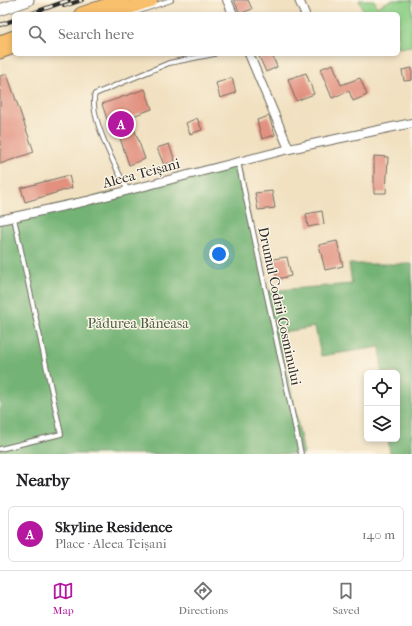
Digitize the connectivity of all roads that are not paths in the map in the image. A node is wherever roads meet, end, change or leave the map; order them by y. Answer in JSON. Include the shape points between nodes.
{"nodes":[{"id":1,"x":28,"y":0,"type":"edge"},
{"id":2,"x":122,"y":0,"type":"edge"},
{"id":3,"x":151,"y":0,"type":"edge"},
{"id":4,"x":171,"y":0,"type":"edge"},
{"id":5,"x":227,"y":0,"type":"edge"},
{"id":6,"x":299,"y":0,"type":"edge"},
{"id":7,"x":2,"y":7,"type":"edge"},
{"id":8,"x":87,"y":12,"type":"edge"},
{"id":9,"x":116,"y":12,"type":"edge"},
{"id":10,"x":136,"y":12,"type":"edge"},
{"id":11,"x":232,"y":12,"type":"edge"},
{"id":12,"x":304,"y":12,"type":"edge"},
{"id":13,"x":12,"y":38,"type":"edge"},
{"id":14,"x":0,"y":42,"type":"edge"},
{"id":15,"x":12,"y":48,"type":"edge"},
{"id":16,"x":0,"y":52,"type":"edge"},
{"id":17,"x":204,"y":56,"type":"edge"},
{"id":18,"x":250,"y":56,"type":"edge"},
{"id":19,"x":412,"y":123,"type":"edge"},
{"id":20,"x":289,"y":150,"type":"junction"},
{"id":21,"x":238,"y":162,"type":"junction"},
{"id":22,"x":127,"y":189,"type":"junction"},
{"id":23,"x":14,"y":218,"type":"junction"},
{"id":24,"x":0,"y":220,"type":"edge"},
{"id":25,"x":0,"y":449,"type":"edge"},
{"id":26,"x":301,"y":454,"type":"edge"}],
"edges":[{"from":1,"to":7,"type":"street"},
{"from":2,"to":8,"type":"main road"},
{"from":3,"to":9,"type":"main road"},
{"from":4,"to":10,"type":"lane"},
{"from":5,"to":11,"type":"street"},
{"from":6,"to":12,"type":"street"},
{"from":13,"to":14,"type":"main road"},
{"from":15,"to":16,"type":"main road"},
{"from":17,"to":22,"type":"lane","via":[[169,63],[96,94],[93,101],[99,126]]},
{"from":18,"to":20,"type":"street"},
{"from":19,"to":20,"type":"street","name":"Aleea Teișani"},
{"from":20,"to":21,"type":"street","name":"Aleea Teișani"},
{"from":21,"to":22,"type":"street","name":"Aleea Teișani"},
{"from":21,"to":26,"type":"lane","name":"Drumul Codrii Cosminului"},
{"from":22,"to":23,"type":"street","name":"Aleea Teișani"},
{"from":23,"to":24,"type":"street","name":"Aleea Teișani"},
{"from":23,"to":25,"type":"lane","via":[[61,434]]}]}
